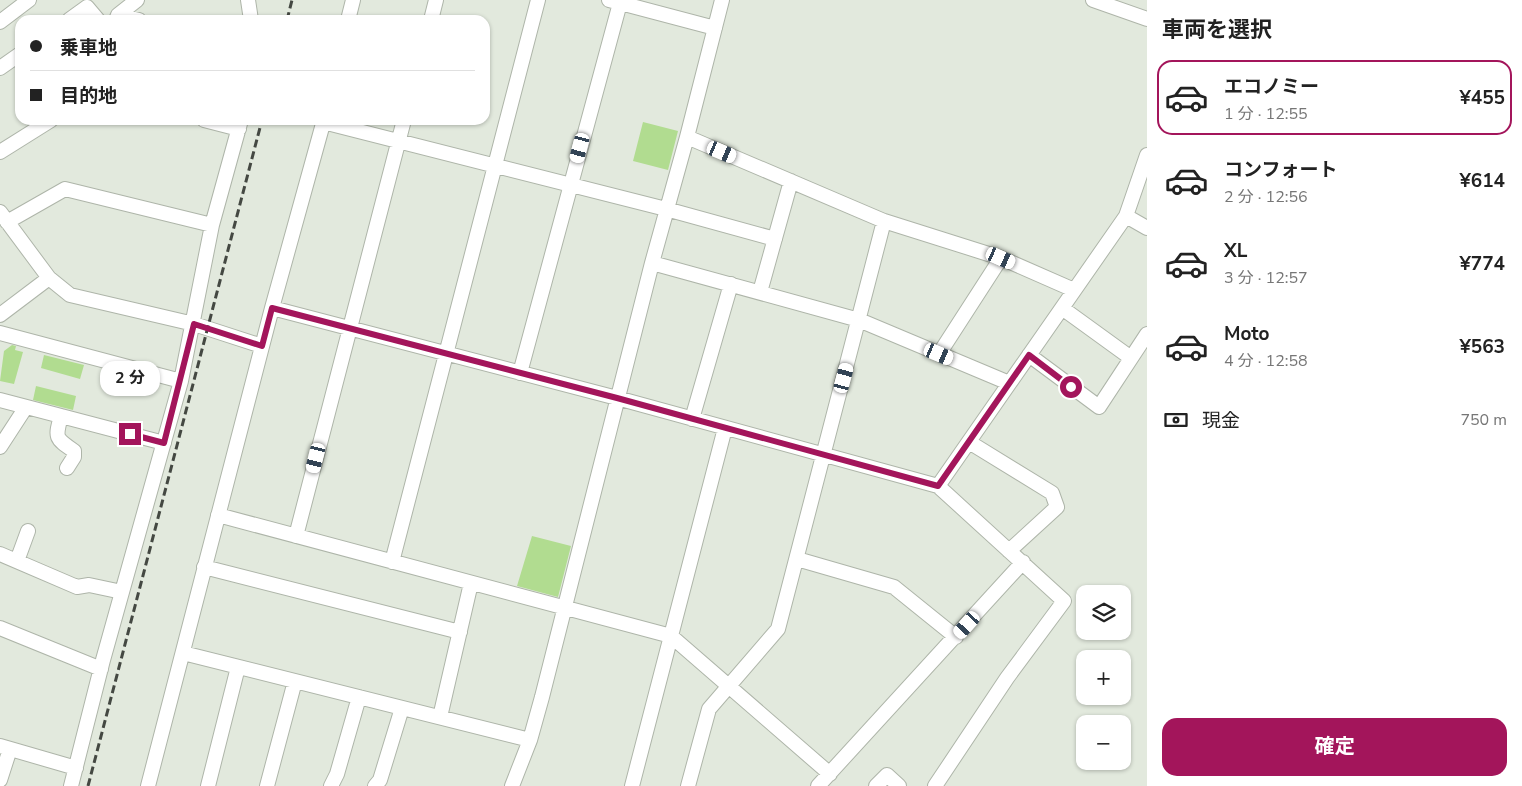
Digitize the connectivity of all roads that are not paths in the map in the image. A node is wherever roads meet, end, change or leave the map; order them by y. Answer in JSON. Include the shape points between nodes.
{"nodes":[{"id":1,"x":29,"y":0,"type":"edge"},
{"id":2,"x":137,"y":0,"type":"edge"},
{"id":3,"x":248,"y":0,"type":"edge"},
{"id":4,"x":354,"y":0,"type":"edge"},
{"id":5,"x":436,"y":0,"type":"edge"},
{"id":6,"x":538,"y":0,"type":"edge"},
{"id":7,"x":722,"y":0,"type":"edge"},
{"id":8,"x":1093,"y":0,"type":"edge"},
{"id":9,"x":614,"y":1,"type":"edge"},
{"id":10,"x":76,"y":15,"type":"edge"},
{"id":11,"x":94,"y":15,"type":"edge"},
{"id":12,"x":119,"y":15,"type":"edge"},
{"id":13,"x":250,"y":15,"type":"edge"},
{"id":14,"x":350,"y":15,"type":"edge"},
{"id":15,"x":432,"y":15,"type":"edge"},
{"id":16,"x":1147,"y":19,"type":"edge"},
{"id":17,"x":0,"y":22,"type":"edge"},
{"id":18,"x":715,"y":28,"type":"junction"},
{"id":19,"x":15,"y":58,"type":"edge"},
{"id":20,"x":0,"y":68,"type":"edge"},
{"id":21,"x":43,"y":125,"type":"edge"},
{"id":22,"x":240,"y":125,"type":"edge"},
{"id":23,"x":322,"y":125,"type":"edge"},
{"id":24,"x":338,"y":125,"type":"edge"},
{"id":25,"x":403,"y":125,"type":"edge"},
{"id":26,"x":687,"y":137,"type":"junction"},
{"id":27,"x":398,"y":141,"type":"junction"},
{"id":28,"x":0,"y":152,"type":"edge"},
{"id":29,"x":1147,"y":155,"type":"edge"},
{"id":30,"x":495,"y":166,"type":"junction"},
{"id":31,"x":791,"y":181,"type":"junction"},
{"id":32,"x":570,"y":185,"type":"junction"},
{"id":33,"x":666,"y":209,"type":"junction"},
{"id":34,"x":1126,"y":216,"type":"junction"},
{"id":35,"x":4,"y":217,"type":"edge"},
{"id":36,"x":884,"y":221,"type":"junction"},
{"id":37,"x":212,"y":225,"type":"junction"},
{"id":38,"x":1147,"y":228,"type":"edge"},
{"id":39,"x":775,"y":239,"type":"junction"},
{"id":40,"x":1001,"y":258,"type":"junction"},
{"id":41,"x":652,"y":263,"type":"junction"},
{"id":42,"x":49,"y":278,"type":"junction"},
{"id":43,"x":731,"y":284,"type":"junction"},
{"id":44,"x":1074,"y":290,"type":"junction"},
{"id":45,"x":760,"y":292,"type":"junction"},
{"id":46,"x":272,"y":308,"type":"junction"},
{"id":47,"x":1062,"y":308,"type":"junction"},
{"id":48,"x":1,"y":311,"type":"edge"},
{"id":49,"x":859,"y":320,"type":"junction"},
{"id":50,"x":194,"y":324,"type":"junction"},
{"id":51,"x":349,"y":328,"type":"junction"},
{"id":52,"x":0,"y":333,"type":"edge"},
{"id":53,"x":1147,"y":334,"type":"edge"},
{"id":54,"x":262,"y":346,"type":"junction"},
{"id":55,"x":446,"y":353,"type":"junction"},
{"id":56,"x":939,"y":354,"type":"junction"},
{"id":57,"x":1029,"y":355,"type":"junction"},
{"id":58,"x":1131,"y":358,"type":"junction"},
{"id":59,"x":520,"y":373,"type":"junction"},
{"id":60,"x":181,"y":381,"type":"junction"},
{"id":61,"x":1009,"y":383,"type":"junction"},
{"id":62,"x":617,"y":398,"type":"junction"},
{"id":63,"x":0,"y":400,"type":"edge"},
{"id":64,"x":26,"y":407,"type":"junction"},
{"id":65,"x":61,"y":416,"type":"junction"},
{"id":66,"x":692,"y":419,"type":"junction"},
{"id":67,"x":725,"y":428,"type":"junction"},
{"id":68,"x":969,"y":442,"type":"junction"},
{"id":69,"x":164,"y":443,"type":"junction"},
{"id":70,"x":0,"y":447,"type":"edge"},
{"id":71,"x":824,"y":455,"type":"junction"},
{"id":72,"x":66,"y":468,"type":"dead end"},
{"id":73,"x":938,"y":486,"type":"junction"},
{"id":74,"x":218,"y":515,"type":"junction"},
{"id":75,"x":28,"y":532,"type":"dead end"},
{"id":76,"x":296,"y":536,"type":"junction"},
{"id":77,"x":1009,"y":551,"type":"junction"},
{"id":78,"x":0,"y":554,"type":"edge"},
{"id":79,"x":797,"y":559,"type":"junction"},
{"id":80,"x":16,"y":561,"type":"junction"},
{"id":81,"x":392,"y":562,"type":"junction"},
{"id":82,"x":1023,"y":562,"type":"junction"},
{"id":83,"x":204,"y":567,"type":"junction"},
{"id":84,"x":471,"y":583,"type":"junction"},
{"id":85,"x":122,"y":592,"type":"junction"},
{"id":86,"x":564,"y":607,"type":"junction"},
{"id":87,"x":0,"y":628,"type":"edge"},
{"id":88,"x":460,"y":632,"type":"junction"},
{"id":89,"x":671,"y":636,"type":"junction"},
{"id":90,"x":956,"y":637,"type":"junction"},
{"id":91,"x":184,"y":653,"type":"junction"},
{"id":92,"x":238,"y":667,"type":"junction"},
{"id":93,"x":101,"y":669,"type":"junction"},
{"id":94,"x":295,"y":681,"type":"junction"},
{"id":95,"x":729,"y":685,"type":"junction"},
{"id":96,"x":359,"y":697,"type":"junction"},
{"id":97,"x":402,"y":708,"type":"junction"},
{"id":98,"x":440,"y":717,"type":"junction"},
{"id":99,"x":530,"y":740,"type":"junction"},
{"id":100,"x":5,"y":748,"type":"edge"},
{"id":101,"x":76,"y":768,"type":"junction"},
{"id":102,"x":0,"y":780,"type":"edge"},
{"id":103,"x":823,"y":783,"type":"edge"},
{"id":104,"x":71,"y":786,"type":"edge"},
{"id":105,"x":148,"y":786,"type":"edge"},
{"id":106,"x":208,"y":786,"type":"edge"},
{"id":107,"x":267,"y":786,"type":"edge"},
{"id":108,"x":331,"y":786,"type":"edge"},
{"id":109,"x":374,"y":786,"type":"edge"},
{"id":110,"x":512,"y":786,"type":"edge"},
{"id":111,"x":632,"y":786,"type":"edge"},
{"id":112,"x":688,"y":786,"type":"edge"},
{"id":113,"x":876,"y":786,"type":"edge"},
{"id":114,"x":899,"y":786,"type":"edge"},
{"id":115,"x":935,"y":786,"type":"edge"}],
"edges":[{"from":1,"to":17,"type":"street"},
{"from":2,"to":12,"type":"street"},
{"from":3,"to":13,"type":"street"},
{"from":4,"to":14,"type":"street"},
{"from":5,"to":15,"type":"street"},
{"from":6,"to":30,"type":"street"},
{"from":7,"to":18,"type":"street"},
{"from":8,"to":16,"type":"street"},
{"from":9,"to":18,"type":"street"},
{"from":9,"to":32,"type":"street"},
{"from":10,"to":11,"type":"street","via":[[87,7]]},
{"from":18,"to":26,"type":"street"},
{"from":19,"to":20,"type":"street"},
{"from":21,"to":28,"type":"street"},
{"from":22,"to":37,"type":"street"},
{"from":23,"to":46,"type":"street"},
{"from":24,"to":27,"type":"street"},
{"from":25,"to":27,"type":"street"},
{"from":26,"to":31,"type":"street"},
{"from":26,"to":33,"type":"street"},
{"from":27,"to":30,"type":"street"},
{"from":27,"to":51,"type":"street"},
{"from":29,"to":34,"type":"street"},
{"from":30,"to":32,"type":"street"},
{"from":30,"to":55,"type":"street"},
{"from":31,"to":36,"type":"street"},
{"from":31,"to":39,"type":"street"},
{"from":32,"to":33,"type":"street"},
{"from":32,"to":59,"type":"street"},
{"from":33,"to":39,"type":"street"},
{"from":33,"to":41,"type":"street"},
{"from":34,"to":38,"type":"street"},
{"from":34,"to":44,"type":"street"},
{"from":35,"to":37,"type":"street","via":[[65,189]]},
{"from":35,"to":42,"type":"street"},
{"from":36,"to":40,"type":"street"},
{"from":36,"to":49,"type":"street"},
{"from":37,"to":50,"type":"street"},
{"from":39,"to":45,"type":"street"},
{"from":40,"to":44,"type":"street"},
{"from":40,"to":56,"type":"street"},
{"from":41,"to":43,"type":"street"},
{"from":41,"to":62,"type":"street"},
{"from":42,"to":48,"type":"street"},
{"from":42,"to":50,"type":"street","via":[[70,295]]},
{"from":43,"to":45,"type":"street"},
{"from":43,"to":66,"type":"street"},
{"from":44,"to":47,"type":"street"},
{"from":45,"to":49,"type":"street"},
{"from":46,"to":51,"type":"street"},
{"from":46,"to":54,"type":"street"},
{"from":47,"to":57,"type":"street"},
{"from":47,"to":58,"type":"street"},
{"from":49,"to":56,"type":"street"},
{"from":49,"to":71,"type":"street"},
{"from":50,"to":54,"type":"street"},
{"from":50,"to":60,"type":"street"},
{"from":51,"to":55,"type":"street"},
{"from":51,"to":76,"type":"street"},
{"from":52,"to":60,"type":"street"},
{"from":53,"to":58,"type":"street"},
{"from":54,"to":74,"type":"street"},
{"from":55,"to":59,"type":"street"},
{"from":55,"to":81,"type":"street"},
{"from":56,"to":61,"type":"street"},
{"from":57,"to":58,"type":"street","via":[[1098,407]]},
{"from":57,"to":61,"type":"street"},
{"from":59,"to":62,"type":"street"},
{"from":60,"to":69,"type":"street"},
{"from":61,"to":68,"type":"street"},
{"from":62,"to":66,"type":"street"},
{"from":62,"to":86,"type":"street"},
{"from":63,"to":64,"type":"street"},
{"from":64,"to":65,"type":"street"},
{"from":64,"to":70,"type":"street"},
{"from":65,"to":69,"type":"street"},
{"from":65,"to":72,"type":"street","via":[[56,435],[74,451],[74,457]]},
{"from":66,"to":67,"type":"street"},
{"from":67,"to":71,"type":"street"},
{"from":67,"to":89,"type":"street"},
{"from":68,"to":73,"type":"street"},
{"from":68,"to":77,"type":"street","via":[[1052,493],[1057,507]]},
{"from":69,"to":85,"type":"street"},
{"from":71,"to":73,"type":"street"},
{"from":71,"to":79,"type":"street"},
{"from":73,"to":77,"type":"street"},
{"from":74,"to":76,"type":"street"},
{"from":74,"to":83,"type":"street"},
{"from":75,"to":80,"type":"street"},
{"from":76,"to":81,"type":"street"},
{"from":77,"to":82,"type":"street"},
{"from":78,"to":80,"type":"street"},
{"from":79,"to":90,"type":"street","via":[[894,587]]},
{"from":79,"to":95,"type":"street","via":[[778,629]]},
{"from":80,"to":85,"type":"street","via":[[78,587],[89,585]]},
{"from":81,"to":84,"type":"street"},
{"from":82,"to":90,"type":"street"},
{"from":82,"to":115,"type":"street","via":[[1064,601],[1007,678]]},
{"from":83,"to":88,"type":"street"},
{"from":83,"to":91,"type":"street"},
{"from":84,"to":86,"type":"street"},
{"from":84,"to":88,"type":"street"},
{"from":85,"to":93,"type":"street"},
{"from":86,"to":89,"type":"street"},
{"from":86,"to":99,"type":"street"},
{"from":87,"to":93,"type":"street"},
{"from":88,"to":98,"type":"street"},
{"from":89,"to":95,"type":"street"},
{"from":89,"to":111,"type":"street"},
{"from":90,"to":103,"type":"street"},
{"from":91,"to":92,"type":"street"},
{"from":91,"to":105,"type":"street"},
{"from":92,"to":94,"type":"street"},
{"from":92,"to":106,"type":"street"},
{"from":93,"to":101,"type":"street"},
{"from":94,"to":96,"type":"street"},
{"from":94,"to":107,"type":"street"},
{"from":95,"to":103,"type":"street"},
{"from":95,"to":112,"type":"street","via":[[710,709]]},
{"from":96,"to":97,"type":"street"},
{"from":96,"to":108,"type":"street"},
{"from":97,"to":98,"type":"street"},
{"from":97,"to":109,"type":"street","via":[[380,780]]},
{"from":98,"to":99,"type":"street"},
{"from":99,"to":110,"type":"street"},
{"from":100,"to":101,"type":"street"},
{"from":100,"to":102,"type":"street"},
{"from":101,"to":104,"type":"street"},
{"from":113,"to":114,"type":"street","via":[[887,774]]}]}
